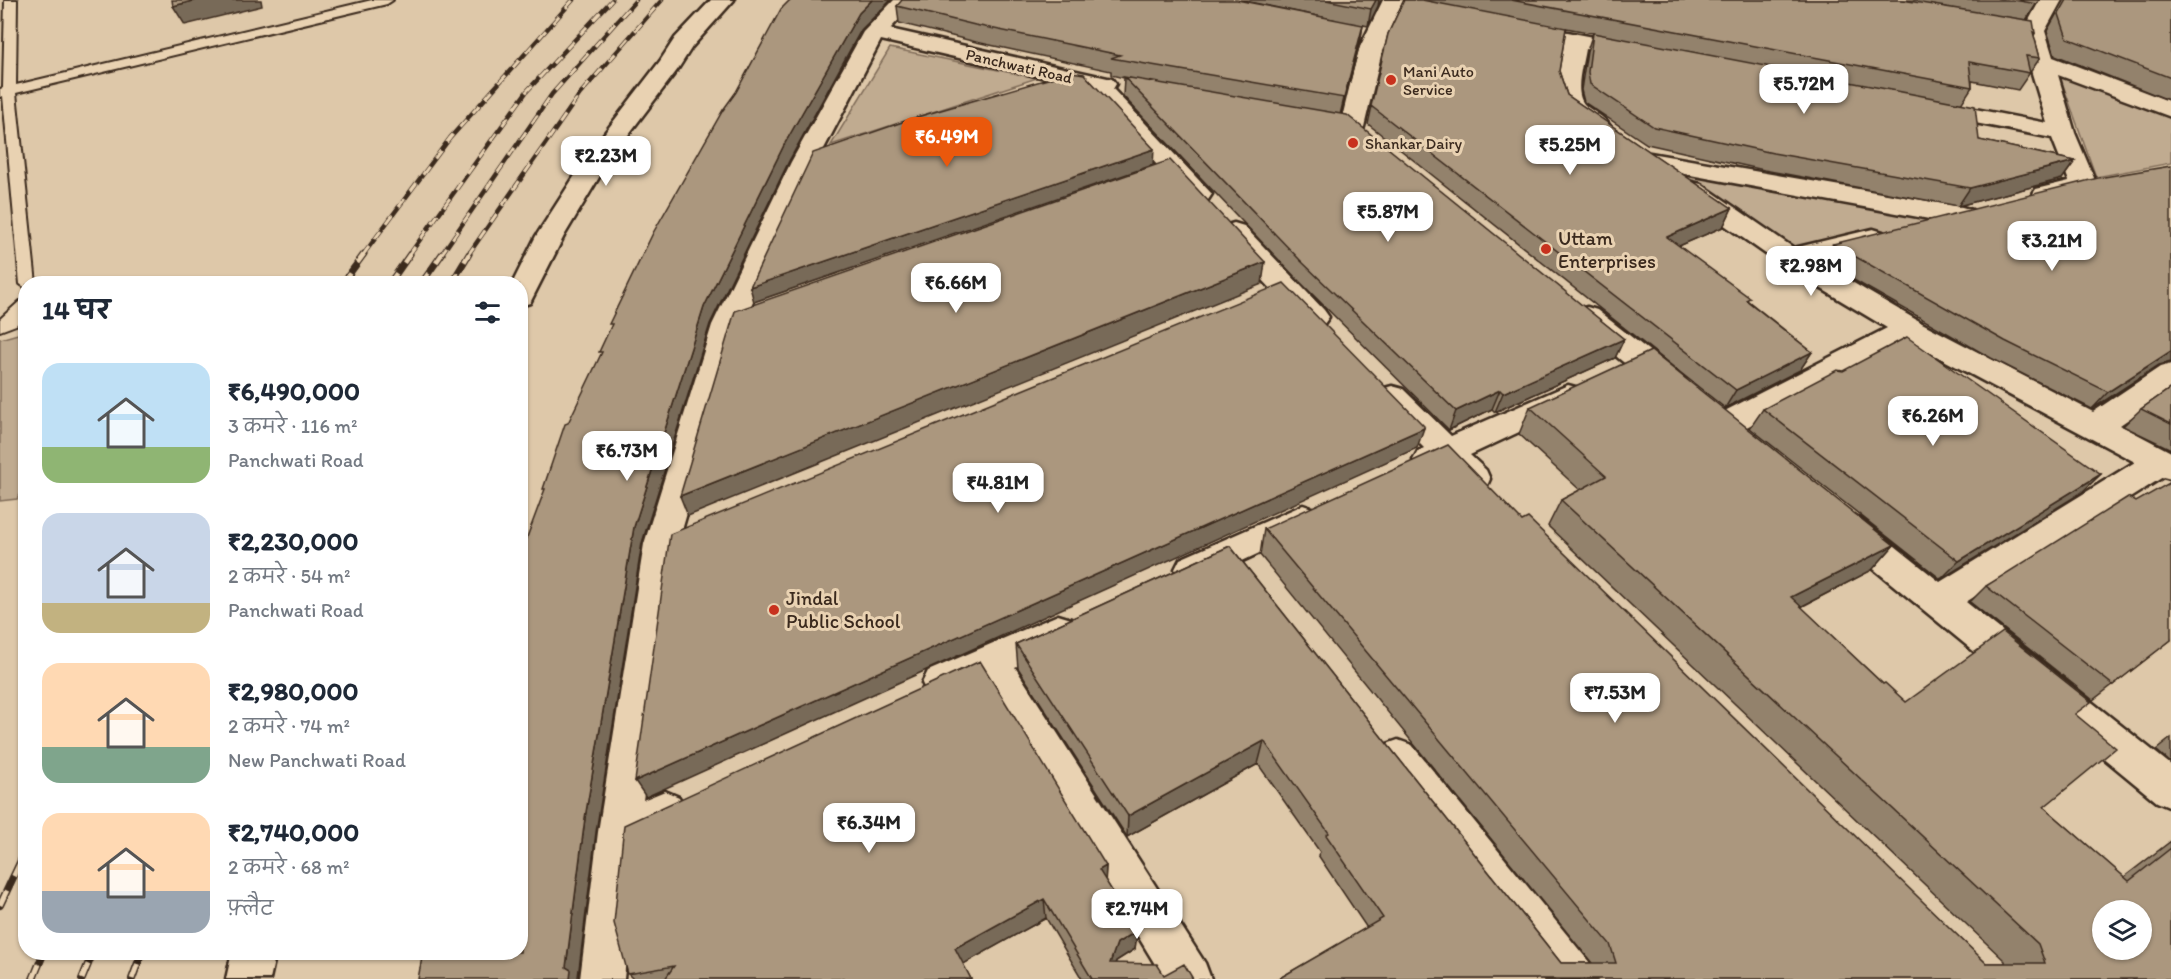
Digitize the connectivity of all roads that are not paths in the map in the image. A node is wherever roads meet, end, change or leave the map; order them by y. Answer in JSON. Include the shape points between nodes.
{"nodes":[{"id":1,"x":11,"y":0,"type":"edge"},
{"id":2,"x":387,"y":0,"type":"edge"},
{"id":3,"x":723,"y":0,"type":"edge"},
{"id":4,"x":911,"y":0,"type":"edge"},
{"id":5,"x":2052,"y":0,"type":"edge"},
{"id":6,"x":1393,"y":2,"type":"edge"},
{"id":7,"x":338,"y":6,"type":"edge"},
{"id":8,"x":1461,"y":18,"type":"edge"},
{"id":9,"x":1495,"y":25,"type":"edge"},
{"id":10,"x":2011,"y":27,"type":"edge"},
{"id":11,"x":2034,"y":31,"type":"junction"},
{"id":12,"x":874,"y":32,"type":"junction"},
{"id":13,"x":1575,"y":40,"type":"junction"},
{"id":14,"x":1660,"y":56,"type":"edge"},
{"id":15,"x":2040,"y":60,"type":"junction"},
{"id":16,"x":1066,"y":77,"type":"junction"},
{"id":17,"x":1093,"y":82,"type":"junction"},
{"id":18,"x":1129,"y":88,"type":"edge"},
{"id":19,"x":1017,"y":90,"type":"edge"},
{"id":20,"x":5,"y":92,"type":"edge"},
{"id":21,"x":1912,"y":104,"type":"edge"},
{"id":22,"x":2171,"y":110,"type":"edge"},
{"id":23,"x":1293,"y":117,"type":"edge"},
{"id":24,"x":1352,"y":127,"type":"junction"},
{"id":25,"x":2062,"y":133,"type":"junction"},
{"id":26,"x":1379,"y":149,"type":"edge"},
{"id":27,"x":1634,"y":150,"type":"junction"},
{"id":28,"x":835,"y":151,"type":"edge"},
{"id":29,"x":804,"y":162,"type":"junction"},
{"id":30,"x":2018,"y":202,"type":"edge"},
{"id":31,"x":1790,"y":258,"type":"junction"},
{"id":32,"x":27,"y":276,"type":"edge"},
{"id":33,"x":528,"y":280,"type":"edge"},
{"id":34,"x":1562,"y":296,"type":"edge"},
{"id":35,"x":18,"y":313,"type":"edge"},
{"id":36,"x":760,"y":313,"type":"edge"},
{"id":37,"x":727,"y":324,"type":"junction"},
{"id":38,"x":0,"y":325,"type":"edge"},
{"id":39,"x":1910,"y":329,"type":"junction"},
{"id":40,"x":1334,"y":337,"type":"edge"},
{"id":41,"x":1642,"y":361,"type":"junction"},
{"id":42,"x":2171,"y":375,"type":"edge"},
{"id":43,"x":1374,"y":378,"type":"edge"},
{"id":44,"x":1722,"y":426,"type":"junction"},
{"id":45,"x":2094,"y":427,"type":"junction"},
{"id":46,"x":1749,"y":448,"type":"edge"},
{"id":47,"x":1447,"y":452,"type":"junction"},
{"id":48,"x":2166,"y":464,"type":"edge"},
{"id":49,"x":1404,"y":471,"type":"edge"},
{"id":50,"x":1498,"y":502,"type":"edge"},
{"id":51,"x":1329,"y":506,"type":"edge"},
{"id":52,"x":1821,"y":506,"type":"edge"},
{"id":53,"x":693,"y":531,"type":"edge"},
{"id":54,"x":661,"y":544,"type":"junction"},
{"id":55,"x":1159,"y":584,"type":"edge"},
{"id":56,"x":1938,"y":601,"type":"junction"},
{"id":57,"x":1086,"y":617,"type":"edge"},
{"id":58,"x":991,"y":661,"type":"junction"},
{"id":59,"x":916,"y":695,"type":"edge"},
{"id":60,"x":1374,"y":727,"type":"edge"},
{"id":61,"x":2171,"y":789,"type":"edge"},
{"id":62,"x":692,"y":797,"type":"edge"},
{"id":63,"x":618,"y":832,"type":"junction"},
{"id":64,"x":252,"y":960,"type":"edge"},
{"id":65,"x":1169,"y":968,"type":"edge"},
{"id":66,"x":248,"y":979,"type":"edge"},
{"id":67,"x":602,"y":979,"type":"edge"},
{"id":68,"x":1574,"y":979,"type":"edge"}],
"edges":[{"from":1,"to":20,"type":"lane"},
{"from":2,"to":7,"type":"lane"},
{"from":3,"to":33,"type":"street","via":[[683,43],[598,157]]},
{"from":4,"to":12,"type":"street","via":[[899,6]]},
{"from":5,"to":11,"type":"street"},
{"from":6,"to":8,"type":"street"},
{"from":6,"to":24,"type":"street","via":[[1366,34],[1371,51]]},
{"from":7,"to":20,"type":"lane"},
{"from":9,"to":13,"type":"street"},
{"from":10,"to":11,"type":"street"},
{"from":11,"to":15,"type":"street"},
{"from":12,"to":16,"type":"street","name":"Panchwati Road"},
{"from":12,"to":29,"type":"street"},
{"from":13,"to":14,"type":"street"},
{"from":13,"to":27,"type":"street","via":[[1567,90],[1571,106]]},
{"from":15,"to":22,"type":"street"},
{"from":15,"to":25,"type":"street"},
{"from":16,"to":17,"type":"street","name":"Panchwati Road"},
{"from":16,"to":19,"type":"street"},
{"from":17,"to":18,"type":"street","name":"Panchwati Road"},
{"from":17,"to":40,"type":"street","via":[[1164,172],[1274,292]]},
{"from":20,"to":32,"type":"lane"},
{"from":21,"to":25,"type":"street"},
{"from":23,"to":24,"type":"street"},
{"from":24,"to":26,"type":"street"},
{"from":25,"to":30,"type":"street","via":[[2095,183]]},
{"from":27,"to":31,"type":"street"},
{"from":27,"to":31,"type":"street","via":[[1973,213]]},
{"from":28,"to":29,"type":"street"},
{"from":29,"to":37,"type":"street"},
{"from":31,"to":39,"type":"street"},
{"from":34,"to":41,"type":"street"},
{"from":35,"to":38,"type":"lane"},
{"from":36,"to":37,"type":"street"},
{"from":37,"to":54,"type":"street"},
{"from":39,"to":44,"type":"street"},
{"from":39,"to":45,"type":"street"},
{"from":41,"to":44,"type":"street"},
{"from":41,"to":47,"type":"street"},
{"from":42,"to":45,"type":"street"},
{"from":43,"to":47,"type":"street"},
{"from":44,"to":46,"type":"street"},
{"from":45,"to":48,"type":"street"},
{"from":47,"to":49,"type":"street"},
{"from":47,"to":50,"type":"street"},
{"from":48,"to":56,"type":"street"},
{"from":51,"to":55,"type":"street","via":[[1244,564]]},
{"from":52,"to":56,"type":"street"},
{"from":53,"to":54,"type":"street"},
{"from":54,"to":63,"type":"street"},
{"from":56,"to":61,"type":"street"},
{"from":57,"to":58,"type":"street"},
{"from":58,"to":59,"type":"street"},
{"from":58,"to":65,"type":"street"},
{"from":60,"to":68,"type":"street"},
{"from":62,"to":63,"type":"street"},
{"from":63,"to":67,"type":"street"},
{"from":64,"to":66,"type":"street"}]}
